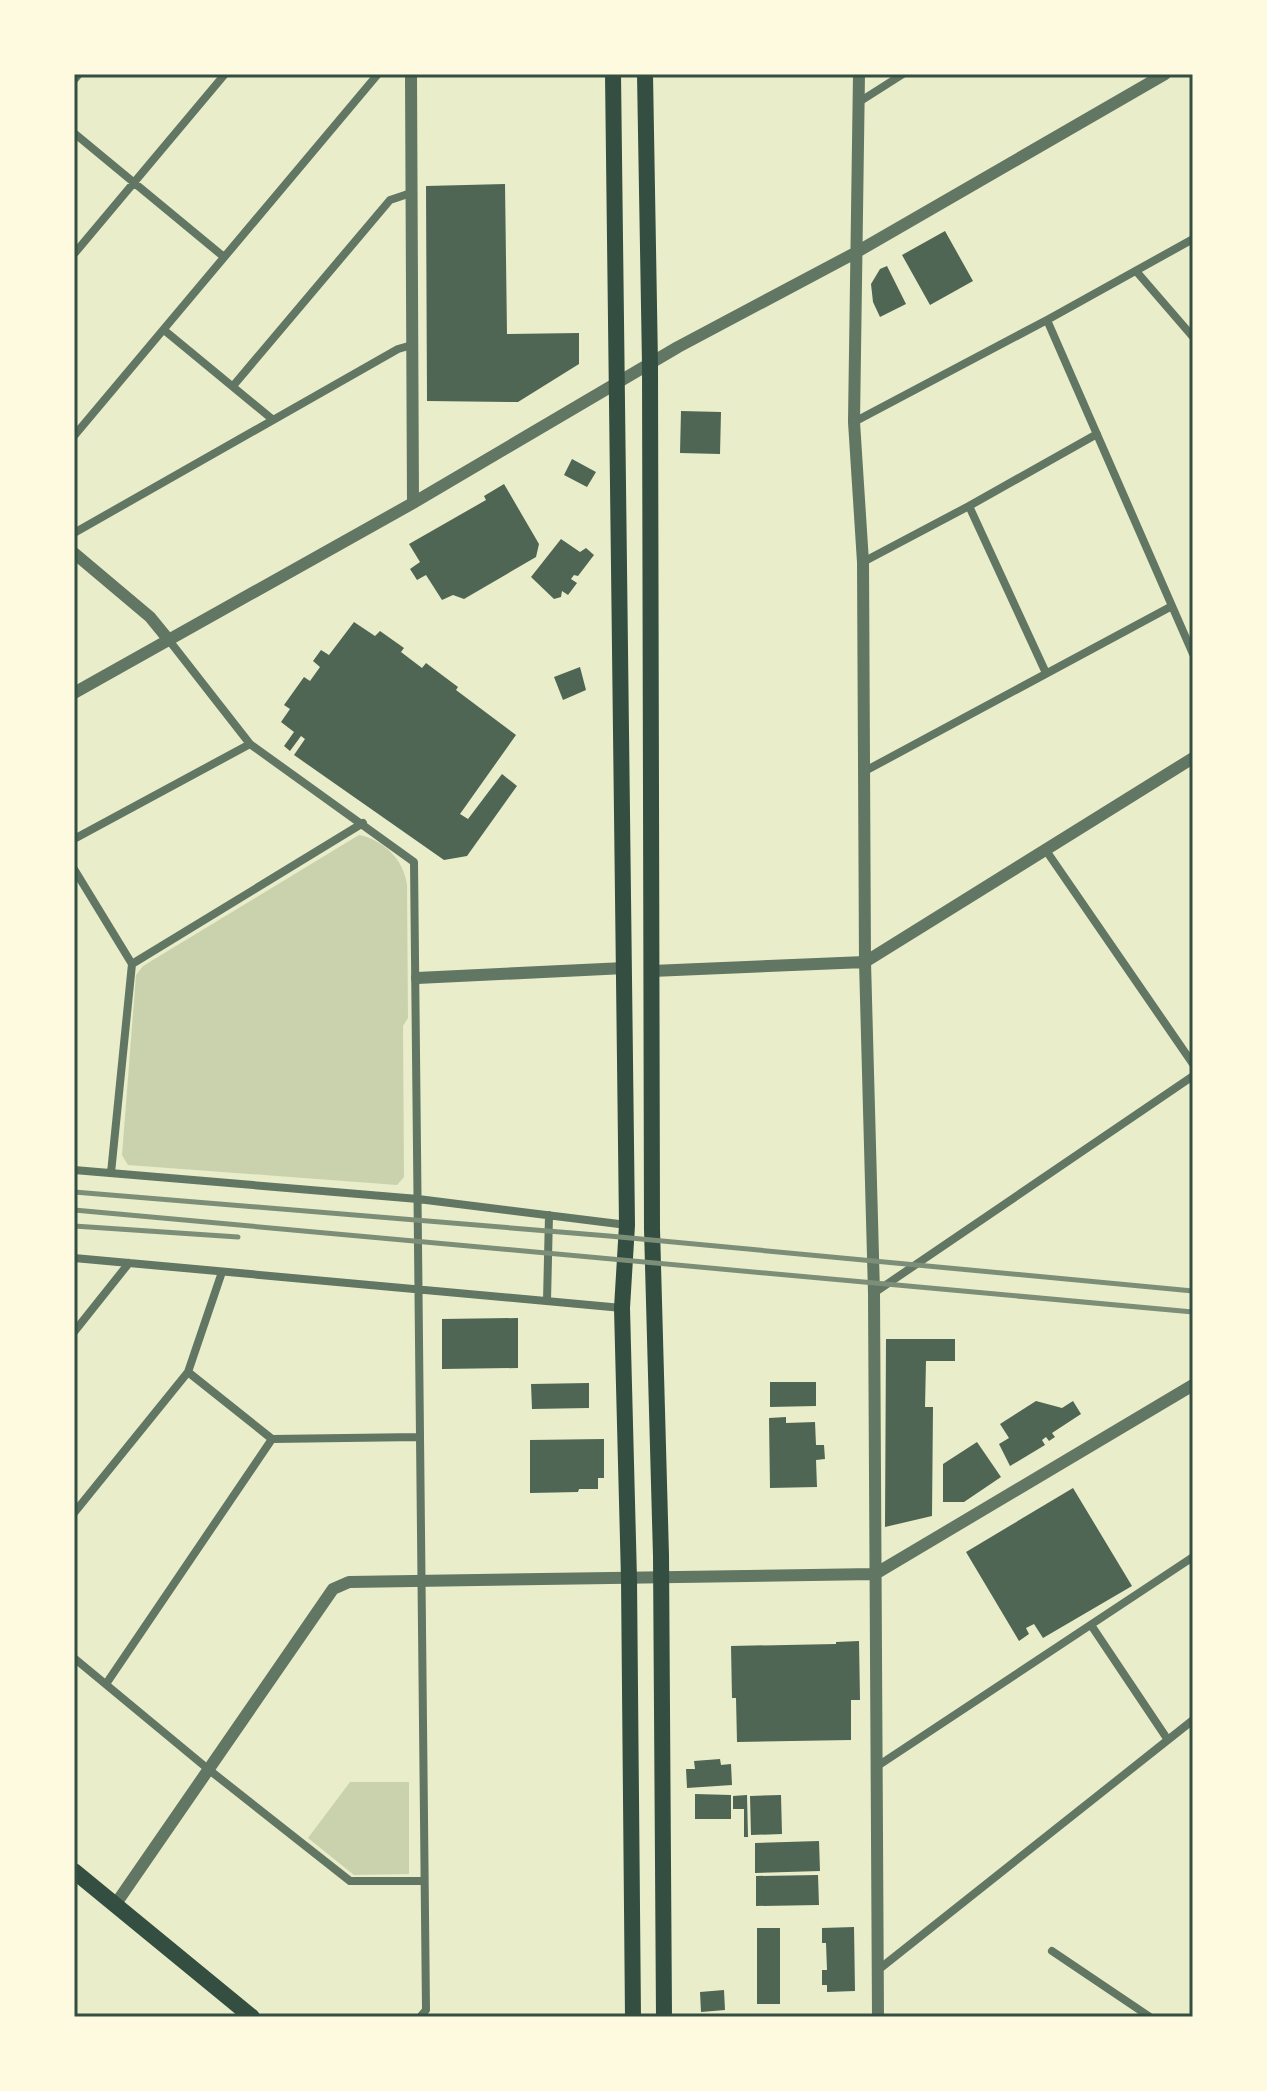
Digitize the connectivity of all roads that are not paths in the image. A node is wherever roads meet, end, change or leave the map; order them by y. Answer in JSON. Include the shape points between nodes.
{"nodes":[{"id":1,"x":79,"y":74,"type":"edge"},
{"id":2,"x":225,"y":74,"type":"edge"},
{"id":3,"x":378,"y":74,"type":"edge"},
{"id":4,"x":411,"y":74,"type":"edge"},
{"id":5,"x":613,"y":74,"type":"edge"},
{"id":6,"x":645,"y":74,"type":"edge"},
{"id":7,"x":859,"y":74,"type":"edge"},
{"id":8,"x":903,"y":74,"type":"edge"},
{"id":9,"x":1165,"y":74,"type":"edge"},
{"id":10,"x":74,"y":80,"type":"edge"},
{"id":11,"x":859,"y":102,"type":"junction"},
{"id":12,"x":74,"y":133,"type":"edge"},
{"id":13,"x":134,"y":183,"type":"junction"},
{"id":14,"x":411,"y":193,"type":"junction"},
{"id":15,"x":1193,"y":239,"type":"edge"},
{"id":16,"x":855,"y":253,"type":"junction"},
{"id":17,"x":74,"y":254,"type":"edge"},
{"id":18,"x":224,"y":257,"type":"junction"},
{"id":19,"x":1136,"y":271,"type":"junction"},
{"id":20,"x":1047,"y":320,"type":"junction"},
{"id":21,"x":164,"y":330,"type":"junction"},
{"id":22,"x":1193,"y":337,"type":"edge"},
{"id":23,"x":412,"y":345,"type":"junction"},
{"id":24,"x":650,"y":364,"type":"junction"},
{"id":25,"x":616,"y":384,"type":"junction"},
{"id":26,"x":233,"y":386,"type":"junction"},
{"id":27,"x":272,"y":419,"type":"junction"},
{"id":28,"x":854,"y":422,"type":"junction"},
{"id":29,"x":1097,"y":434,"type":"junction"},
{"id":30,"x":74,"y":436,"type":"edge"},
{"id":31,"x":413,"y":503,"type":"junction"},
{"id":32,"x":969,"y":506,"type":"junction"},
{"id":33,"x":74,"y":533,"type":"edge"},
{"id":34,"x":74,"y":553,"type":"edge"},
{"id":35,"x":863,"y":562,"type":"junction"},
{"id":36,"x":1172,"y":606,"type":"junction"},
{"id":37,"x":168,"y":639,"type":"junction"},
{"id":38,"x":1193,"y":654,"type":"edge"},
{"id":39,"x":1046,"y":673,"type":"junction"},
{"id":40,"x":74,"y":693,"type":"edge"},
{"id":41,"x":250,"y":744,"type":"junction"},
{"id":42,"x":1193,"y":758,"type":"edge"},
{"id":43,"x":865,"y":771,"type":"junction"},
{"id":44,"x":363,"y":823,"type":"junction"},
{"id":45,"x":74,"y":839,"type":"edge"},
{"id":46,"x":1045,"y":849,"type":"junction"},
{"id":47,"x":74,"y":869,"type":"edge"},
{"id":48,"x":865,"y":962,"type":"junction"},
{"id":49,"x":132,"y":964,"type":"junction"},
{"id":50,"x":625,"y":968,"type":"junction"},
{"id":51,"x":652,"y":971,"type":"junction"},
{"id":52,"x":417,"y":978,"type":"junction"},
{"id":53,"x":1193,"y":1064,"type":"edge"},
{"id":54,"x":1193,"y":1076,"type":"edge"},
{"id":55,"x":74,"y":1170,"type":"edge"},
{"id":56,"x":111,"y":1173,"type":"junction"},
{"id":57,"x":418,"y":1199,"type":"junction"},
{"id":58,"x":549,"y":1215,"type":"junction"},
{"id":59,"x":627,"y":1225,"type":"junction"},
{"id":60,"x":74,"y":1258,"type":"edge"},
{"id":61,"x":129,"y":1263,"type":"junction"},
{"id":62,"x":222,"y":1272,"type":"junction"},
{"id":63,"x":420,"y":1290,"type":"junction"},
{"id":64,"x":874,"y":1293,"type":"junction"},
{"id":65,"x":547,"y":1301,"type":"junction"},
{"id":66,"x":622,"y":1308,"type":"junction"},
{"id":67,"x":74,"y":1332,"type":"edge"},
{"id":68,"x":188,"y":1372,"type":"junction"},
{"id":69,"x":1193,"y":1385,"type":"edge"},
{"id":70,"x":419,"y":1437,"type":"junction"},
{"id":71,"x":272,"y":1439,"type":"junction"},
{"id":72,"x":74,"y":1513,"type":"edge"},
{"id":73,"x":1193,"y":1557,"type":"edge"},
{"id":74,"x":875,"y":1574,"type":"junction"},
{"id":75,"x":629,"y":1579,"type":"junction"},
{"id":76,"x":661,"y":1579,"type":"junction"},
{"id":77,"x":423,"y":1581,"type":"junction"},
{"id":78,"x":1091,"y":1625,"type":"junction"},
{"id":79,"x":74,"y":1658,"type":"edge"},
{"id":80,"x":106,"y":1684,"type":"junction"},
{"id":81,"x":1193,"y":1720,"type":"edge"},
{"id":82,"x":1168,"y":1740,"type":"junction"},
{"id":83,"x":876,"y":1767,"type":"junction"},
{"id":84,"x":208,"y":1769,"type":"junction"},
{"id":85,"x":74,"y":1871,"type":"edge"},
{"id":86,"x":424,"y":1881,"type":"junction"},
{"id":87,"x":115,"y":1905,"type":"junction"},
{"id":88,"x":1052,"y":1951,"type":"dead end"},
{"id":89,"x":878,"y":1970,"type":"junction"},
{"id":90,"x":252,"y":2017,"type":"edge"},
{"id":91,"x":420,"y":2017,"type":"edge"},
{"id":92,"x":633,"y":2017,"type":"edge"},
{"id":93,"x":664,"y":2017,"type":"edge"},
{"id":94,"x":878,"y":2017,"type":"edge"},
{"id":95,"x":1150,"y":2017,"type":"edge"}],
"edges":[{"from":1,"to":10,"type":"street"},
{"from":2,"to":13,"type":"street"},
{"from":3,"to":18,"type":"street"},
{"from":4,"to":14,"type":"street"},
{"from":5,"to":25,"type":"main road"},
{"from":6,"to":24,"type":"main road"},
{"from":7,"to":11,"type":"street"},
{"from":8,"to":11,"type":"street"},
{"from":9,"to":16,"type":"street"},
{"from":11,"to":16,"type":"street"},
{"from":12,"to":13,"type":"street"},
{"from":13,"to":17,"type":"street"},
{"from":13,"to":18,"type":"street"},
{"from":14,"to":23,"type":"street"},
{"from":14,"to":26,"type":"street","via":[[390,200]]},
{"from":15,"to":19,"type":"street"},
{"from":16,"to":24,"type":"street"},
{"from":16,"to":28,"type":"street"},
{"from":18,"to":21,"type":"street"},
{"from":19,"to":20,"type":"street"},
{"from":19,"to":22,"type":"street"},
{"from":20,"to":28,"type":"street"},
{"from":20,"to":29,"type":"street"},
{"from":21,"to":26,"type":"street"},
{"from":21,"to":30,"type":"street"},
{"from":23,"to":27,"type":"street"},
{"from":23,"to":31,"type":"street"},
{"from":24,"to":25,"type":"street"},
{"from":24,"to":51,"type":"main road"},
{"from":25,"to":31,"type":"street"},
{"from":25,"to":50,"type":"main road"},
{"from":26,"to":27,"type":"street"},
{"from":27,"to":33,"type":"street"},
{"from":28,"to":35,"type":"street"},
{"from":29,"to":32,"type":"street"},
{"from":29,"to":36,"type":"street"},
{"from":31,"to":37,"type":"street"},
{"from":32,"to":35,"type":"street"},
{"from":32,"to":39,"type":"street"},
{"from":34,"to":37,"type":"street","via":[[150,617]]},
{"from":35,"to":43,"type":"street"},
{"from":36,"to":38,"type":"street"},
{"from":36,"to":39,"type":"street"},
{"from":37,"to":40,"type":"street"},
{"from":37,"to":41,"type":"street"},
{"from":39,"to":43,"type":"street"},
{"from":41,"to":44,"type":"street"},
{"from":41,"to":45,"type":"street"},
{"from":42,"to":46,"type":"street"},
{"from":43,"to":48,"type":"street"},
{"from":44,"to":49,"type":"street"},
{"from":44,"to":52,"type":"street","via":[[414,862]]},
{"from":46,"to":48,"type":"street"},
{"from":46,"to":53,"type":"street"},
{"from":47,"to":49,"type":"street"},
{"from":48,"to":51,"type":"street"},
{"from":48,"to":64,"type":"street"},
{"from":49,"to":56,"type":"street"},
{"from":50,"to":52,"type":"street"},
{"from":50,"to":59,"type":"main road"},
{"from":51,"to":76,"type":"main road"},
{"from":52,"to":57,"type":"street"},
{"from":54,"to":64,"type":"street"},
{"from":55,"to":56,"type":"street"},
{"from":56,"to":57,"type":"street"},
{"from":57,"to":58,"type":"street"},
{"from":57,"to":63,"type":"street"},
{"from":58,"to":59,"type":"street"},
{"from":58,"to":65,"type":"street"},
{"from":59,"to":66,"type":"main road"},
{"from":60,"to":61,"type":"street"},
{"from":61,"to":62,"type":"street"},
{"from":61,"to":67,"type":"street"},
{"from":62,"to":63,"type":"street"},
{"from":62,"to":68,"type":"street"},
{"from":63,"to":65,"type":"street"},
{"from":63,"to":70,"type":"street"},
{"from":64,"to":74,"type":"street"},
{"from":65,"to":66,"type":"street"},
{"from":66,"to":75,"type":"main road"},
{"from":68,"to":71,"type":"street"},
{"from":68,"to":72,"type":"street"},
{"from":69,"to":74,"type":"street"},
{"from":70,"to":71,"type":"street"},
{"from":70,"to":77,"type":"street"},
{"from":71,"to":80,"type":"street"},
{"from":73,"to":78,"type":"street"},
{"from":74,"to":76,"type":"street"},
{"from":74,"to":83,"type":"street"},
{"from":75,"to":76,"type":"street"},
{"from":75,"to":77,"type":"street"},
{"from":75,"to":92,"type":"main road"},
{"from":76,"to":93,"type":"main road"},
{"from":77,"to":84,"type":"street","via":[[349,1582],[333,1589]]},
{"from":77,"to":86,"type":"street"},
{"from":78,"to":82,"type":"street"},
{"from":78,"to":83,"type":"street"},
{"from":79,"to":80,"type":"street"},
{"from":80,"to":84,"type":"street"},
{"from":81,"to":82,"type":"street"},
{"from":82,"to":89,"type":"street"},
{"from":83,"to":89,"type":"street"},
{"from":84,"to":86,"type":"street","via":[[350,1881]]},
{"from":84,"to":87,"type":"street"},
{"from":85,"to":87,"type":"main road"},
{"from":86,"to":91,"type":"street","via":[[426,2010]]},
{"from":87,"to":90,"type":"main road"},
{"from":88,"to":95,"type":"street"},
{"from":89,"to":94,"type":"street"}]}
